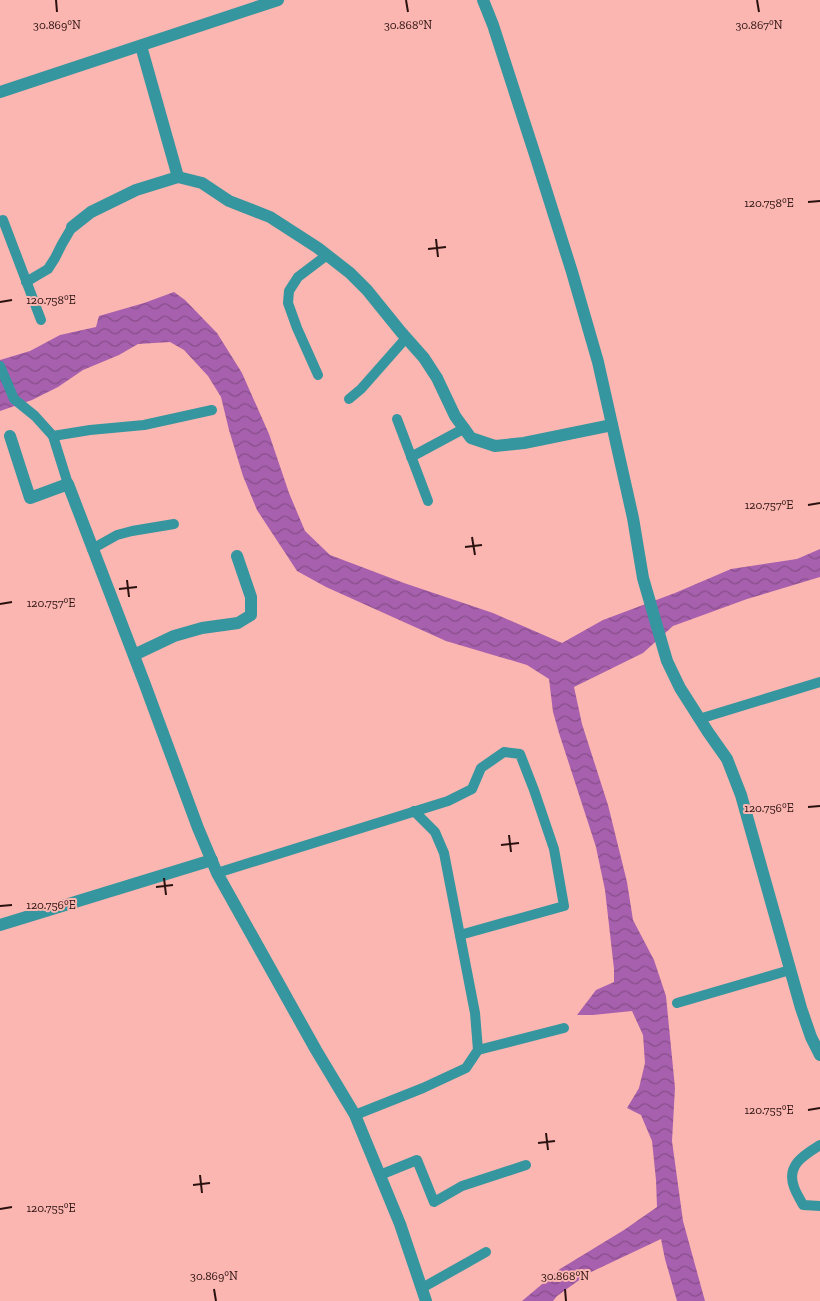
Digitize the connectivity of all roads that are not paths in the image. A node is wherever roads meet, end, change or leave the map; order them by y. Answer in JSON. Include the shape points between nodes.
{"nodes":[{"id":1,"x":278,"y":0,"type":"edge"},
{"id":2,"x":483,"y":0,"type":"edge"},
{"id":3,"x":141,"y":46,"type":"junction"},
{"id":4,"x":0,"y":92,"type":"edge"},
{"id":5,"x":178,"y":177,"type":"junction"},
{"id":6,"x":0,"y":221,"type":"edge"},
{"id":7,"x":72,"y":227,"type":"joint"},
{"id":8,"x":327,"y":254,"type":"junction"},
{"id":9,"x":26,"y":282,"type":"junction"},
{"id":10,"x":41,"y":320,"type":"dead end"},
{"id":11,"x":406,"y":338,"type":"junction"},
{"id":12,"x":0,"y":366,"type":"edge"},
{"id":13,"x":318,"y":375,"type":"dead end"},
{"id":14,"x":349,"y":399,"type":"dead end"},
{"id":15,"x":212,"y":410,"type":"dead end"},
{"id":16,"x":397,"y":419,"type":"dead end"},
{"id":17,"x":612,"y":425,"type":"junction"},
{"id":18,"x":465,"y":428,"type":"junction"},
{"id":19,"x":10,"y":436,"type":"dead end"},
{"id":20,"x":53,"y":436,"type":"junction"},
{"id":21,"x":411,"y":457,"type":"junction"},
{"id":22,"x":68,"y":484,"type":"junction"},
{"id":23,"x":428,"y":501,"type":"dead end"},
{"id":24,"x":174,"y":524,"type":"dead end"},
{"id":25,"x":92,"y":549,"type":"junction"},
{"id":26,"x":237,"y":556,"type":"dead end"},
{"id":27,"x":134,"y":655,"type":"junction"},
{"id":28,"x":820,"y":682,"type":"edge"},
{"id":29,"x":700,"y":719,"type":"junction"},
{"id":30,"x":414,"y":811,"type":"junction"},
{"id":31,"x":212,"y":860,"type":"junction"},
{"id":32,"x":217,"y":873,"type":"junction"},
{"id":33,"x":0,"y":926,"type":"edge"},
{"id":34,"x":460,"y":935,"type":"junction"},
{"id":35,"x":790,"y":970,"type":"junction"},
{"id":36,"x":677,"y":1003,"type":"dead end"},
{"id":37,"x":564,"y":1028,"type":"dead end"},
{"id":38,"x":478,"y":1050,"type":"junction"},
{"id":39,"x":820,"y":1055,"type":"edge"},
{"id":40,"x":355,"y":1115,"type":"junction"},
{"id":41,"x":820,"y":1145,"type":"edge"},
{"id":42,"x":526,"y":1165,"type":"dead end"},
{"id":43,"x":380,"y":1174,"type":"junction"},
{"id":44,"x":820,"y":1206,"type":"edge"},
{"id":45,"x":486,"y":1252,"type":"dead end"},
{"id":46,"x":422,"y":1288,"type":"junction"},
{"id":47,"x":426,"y":1301,"type":"edge"}],
"edges":[{"from":1,"to":3,"type":"street"},
{"from":2,"to":17,"type":"street","via":[[572,272]]},
{"from":3,"to":4,"type":"street"},
{"from":3,"to":5,"type":"street"},
{"from":5,"to":7,"type":"street","via":[[136,190],[91,212]]},
{"from":5,"to":8,"type":"street","via":[[202,183],[228,201],[270,217]]},
{"from":6,"to":9,"type":"lane","via":[[3,220]]},
{"from":7,"to":9,"type":"lane","via":[[48,268]]},
{"from":8,"to":11,"type":"street","via":[[368,290]]},
{"from":8,"to":13,"type":"lane","via":[[298,277],[289,291],[288,303]]},
{"from":9,"to":10,"type":"lane"},
{"from":11,"to":14,"type":"lane"},
{"from":11,"to":18,"type":"street","via":[[438,378],[455,416]]},
{"from":12,"to":20,"type":"lane","via":[[14,398]]},
{"from":15,"to":20,"type":"lane","via":[[144,425]]},
{"from":16,"to":21,"type":"lane"},
{"from":17,"to":18,"type":"street","via":[[495,446],[471,438]]},
{"from":17,"to":29,"type":"street","via":[[633,518],[642,578],[667,661]]},
{"from":18,"to":21,"type":"lane"},
{"from":19,"to":22,"type":"street","via":[[30,498]]},
{"from":20,"to":22,"type":"lane"},
{"from":21,"to":23,"type":"lane"},
{"from":22,"to":25,"type":"street"},
{"from":24,"to":25,"type":"lane","via":[[117,535]]},
{"from":25,"to":27,"type":"street"},
{"from":26,"to":27,"type":"street","via":[[250,597],[251,615],[238,622],[174,636]]},
{"from":27,"to":31,"type":"street"},
{"from":28,"to":29,"type":"lane"},
{"from":29,"to":35,"type":"street","via":[[727,759],[741,795]]},
{"from":30,"to":32,"type":"lane"},
{"from":30,"to":34,"type":"lane","via":[[435,832],[444,853]]},
{"from":30,"to":34,"type":"lane","via":[[448,801],[472,789],[481,768],[504,752],[520,754],[554,849],[564,906]]},
{"from":31,"to":32,"type":"street"},
{"from":31,"to":33,"type":"street"},
{"from":32,"to":40,"type":"street"},
{"from":34,"to":38,"type":"lane","via":[[475,1013]]},
{"from":35,"to":36,"type":"lane"},
{"from":35,"to":39,"type":"street"},
{"from":37,"to":38,"type":"lane"},
{"from":38,"to":40,"type":"lane","via":[[466,1068]]},
{"from":40,"to":43,"type":"street"},
{"from":41,"to":44,"type":"lane","via":[[801,1157],[793,1170],[793,1186],[803,1205]]},
{"from":42,"to":43,"type":"lane","via":[[462,1186],[434,1202],[417,1160]]},
{"from":43,"to":46,"type":"street"},
{"from":45,"to":46,"type":"lane"},
{"from":46,"to":47,"type":"street"}]}
